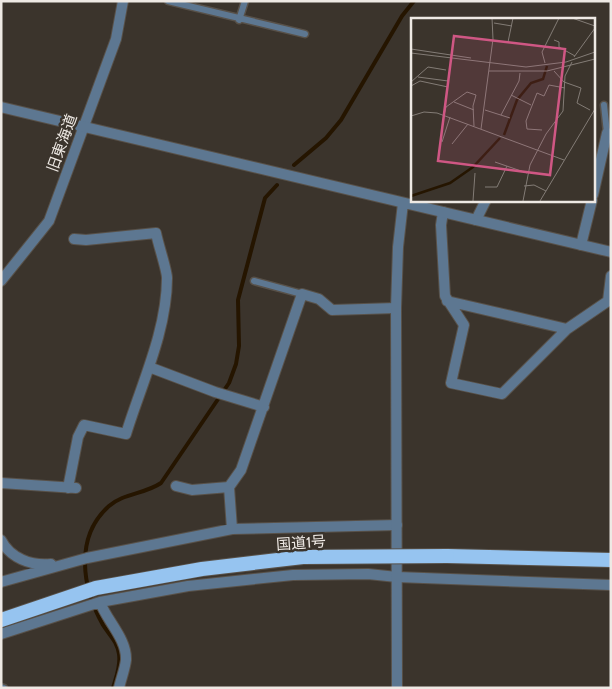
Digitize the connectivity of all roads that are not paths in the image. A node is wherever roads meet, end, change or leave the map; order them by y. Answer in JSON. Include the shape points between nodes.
{"nodes":[{"id":1,"x":123,"y":1,"type":"edge"},
{"id":2,"x":168,"y":1,"type":"edge"},
{"id":3,"x":245,"y":1,"type":"edge"},
{"id":4,"x":239,"y":20,"type":"junction"},
{"id":5,"x":305,"y":34,"type":"dead end"},
{"id":6,"x":604,"y":105,"type":"dead end"},
{"id":7,"x":1,"y":107,"type":"edge"},
{"id":8,"x":84,"y":128,"type":"junction"},
{"id":9,"x":607,"y":133,"type":"joint"},
{"id":10,"x":597,"y":162,"type":"edge"},
{"id":11,"x":594,"y":187,"type":"edge"},
{"id":12,"x":486,"y":201,"type":"edge"},
{"id":13,"x":592,"y":201,"type":"edge"},
{"id":14,"x":403,"y":203,"type":"junction"},
{"id":15,"x":443,"y":212,"type":"junction"},
{"id":16,"x":476,"y":220,"type":"junction"},
{"id":17,"x":74,"y":239,"type":"dead end"},
{"id":18,"x":581,"y":245,"type":"junction"},
{"id":19,"x":611,"y":252,"type":"edge"},
{"id":20,"x":611,"y":276,"type":"edge"},
{"id":21,"x":1,"y":281,"type":"edge"},
{"id":22,"x":254,"y":281,"type":"dead end"},
{"id":23,"x":302,"y":294,"type":"junction"},
{"id":24,"x":447,"y":301,"type":"junction"},
{"id":25,"x":396,"y":308,"type":"junction"},
{"id":26,"x":567,"y":329,"type":"junction"},
{"id":27,"x":149,"y":367,"type":"junction"},
{"id":28,"x":264,"y":407,"type":"junction"},
{"id":29,"x":1,"y":483,"type":"edge"},
{"id":30,"x":176,"y":486,"type":"dead end"},
{"id":31,"x":229,"y":487,"type":"junction"},
{"id":32,"x":398,"y":525,"type":"junction"},
{"id":33,"x":232,"y":529,"type":"junction"},
{"id":34,"x":1,"y":540,"type":"edge"},
{"id":35,"x":611,"y":560,"type":"edge"},
{"id":36,"x":71,"y":562,"type":"junction"},
{"id":37,"x":397,"y":577,"type":"junction"},
{"id":38,"x":1,"y":582,"type":"edge"},
{"id":39,"x":611,"y":585,"type":"edge"},
{"id":40,"x":100,"y":602,"type":"junction"},
{"id":41,"x":1,"y":620,"type":"edge"},
{"id":42,"x":1,"y":634,"type":"edge"},
{"id":43,"x":118,"y":688,"type":"edge"},
{"id":44,"x":397,"y":688,"type":"edge"}],
"edges":[{"from":1,"to":8,"type":"street","name":"旧東海道","via":[[116,39]]},
{"from":2,"to":4,"type":"lane"},
{"from":3,"to":4,"type":"lane"},
{"from":4,"to":5,"type":"lane"},
{"from":6,"to":9,"type":"lane"},
{"from":7,"to":8,"type":"street"},
{"from":8,"to":14,"type":"street"},
{"from":8,"to":21,"type":"street","name":"旧東海道","via":[[49,221]]},
{"from":9,"to":10,"type":"street"},
{"from":10,"to":11,"type":"street"},
{"from":12,"to":16,"type":"street"},
{"from":13,"to":18,"type":"street"},
{"from":14,"to":15,"type":"street"},
{"from":14,"to":25,"type":"street"},
{"from":15,"to":16,"type":"street"},
{"from":15,"to":24,"type":"street","via":[[441,225]]},
{"from":16,"to":18,"type":"street"},
{"from":17,"to":27,"type":"street","via":[[156,234],[167,276],[161,322]]},
{"from":18,"to":19,"type":"street"},
{"from":20,"to":26,"type":"street","via":[[608,300]]},
{"from":22,"to":23,"type":"lane"},
{"from":23,"to":25,"type":"street","via":[[318,299],[332,310]]},
{"from":23,"to":28,"type":"street"},
{"from":24,"to":26,"type":"street"},
{"from":24,"to":26,"type":"street","via":[[464,325],[452,383],[502,394]]},
{"from":25,"to":32,"type":"street"},
{"from":27,"to":28,"type":"street"},
{"from":27,"to":29,"type":"street","via":[[126,434],[84,425],[78,437],[72,488]]},
{"from":28,"to":31,"type":"street","via":[[241,470]]},
{"from":30,"to":31,"type":"street","via":[[192,490]]},
{"from":31,"to":33,"type":"street"},
{"from":32,"to":33,"type":"street"},
{"from":32,"to":37,"type":"street"},
{"from":33,"to":36,"type":"street"},
{"from":34,"to":36,"type":"street","via":[[5,548],[22,560],[42,565]]},
{"from":35,"to":41,"type":"highway","name":"国道1号","bridge":true,"via":[[447,556],[303,558],[202,569],[96,588]]},
{"from":36,"to":38,"type":"street"},
{"from":37,"to":39,"type":"street"},
{"from":37,"to":40,"type":"street","via":[[368,574],[243,578]]},
{"from":37,"to":44,"type":"street"},
{"from":40,"to":42,"type":"street"},
{"from":40,"to":43,"type":"street","via":[[125,650],[126,661]]}]}
